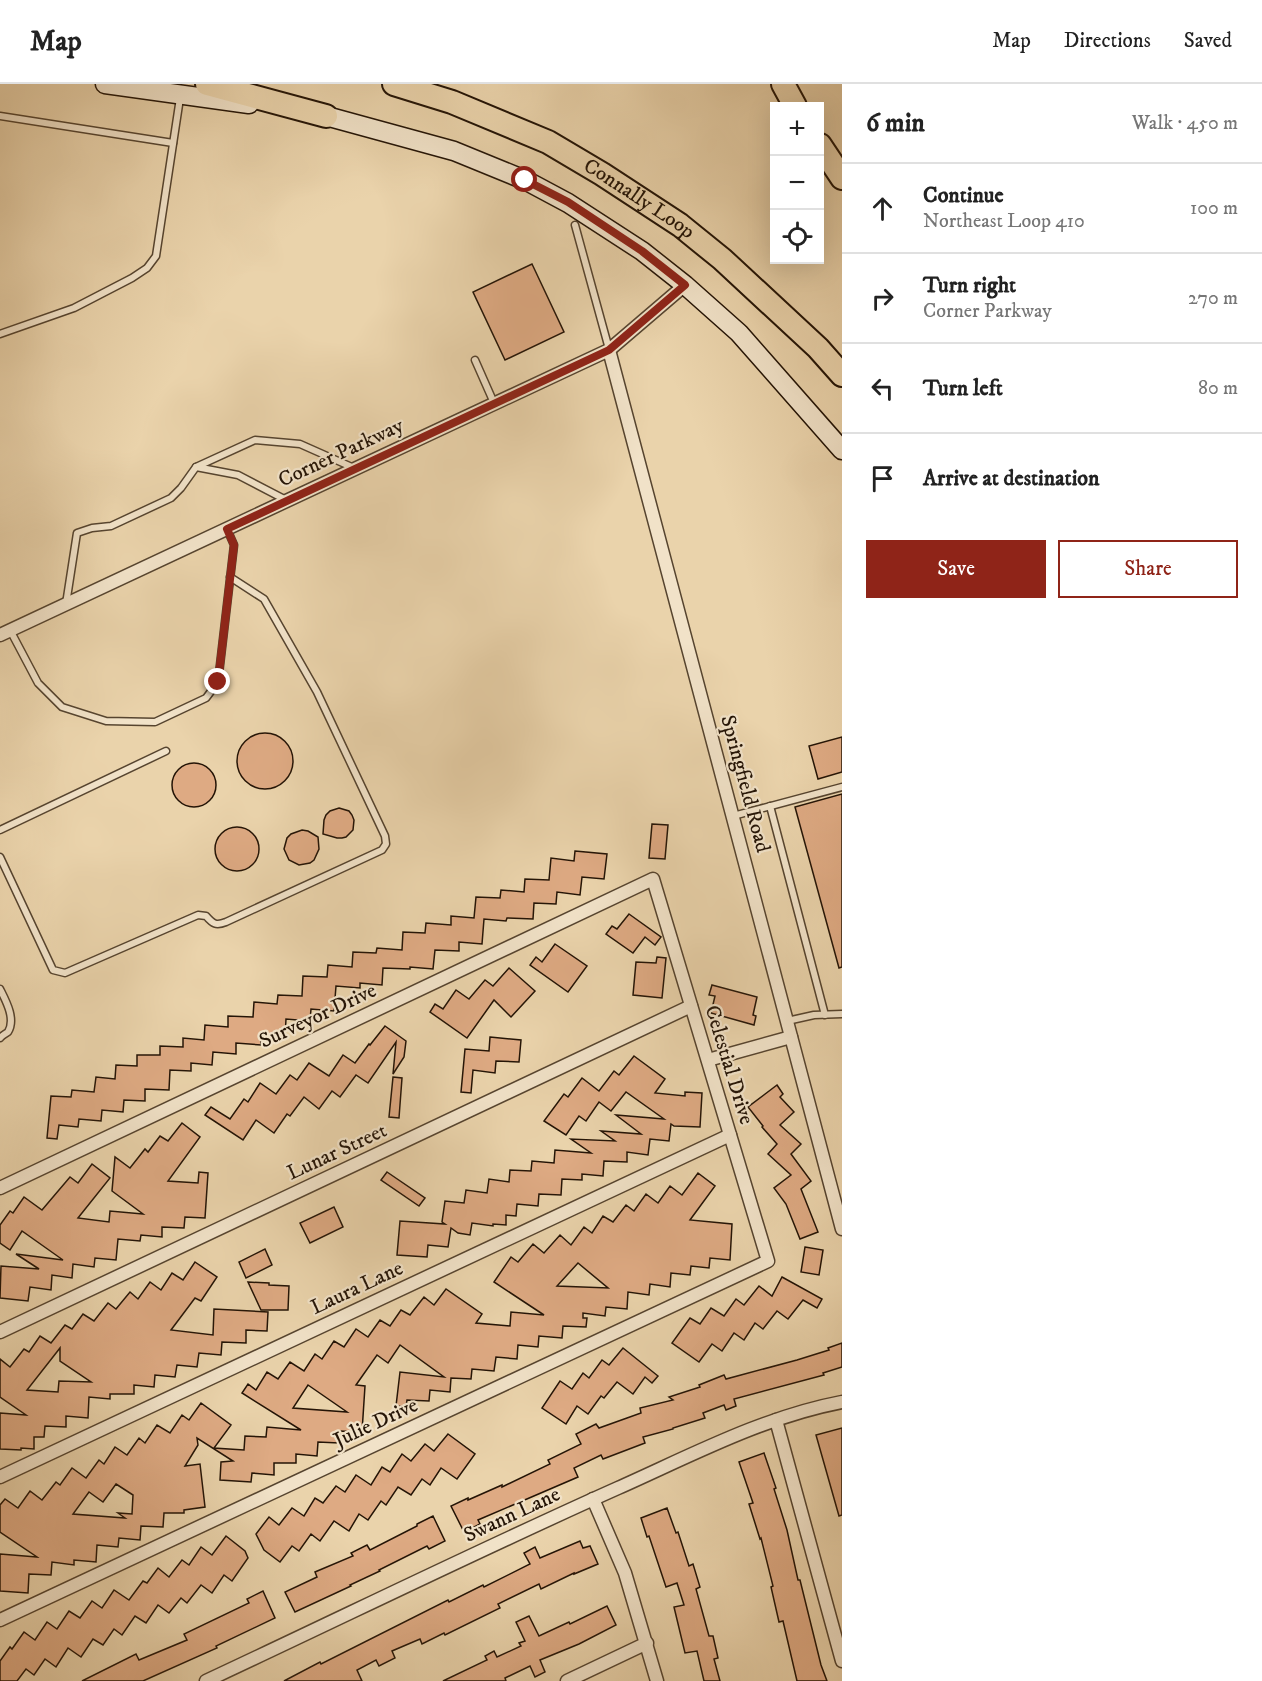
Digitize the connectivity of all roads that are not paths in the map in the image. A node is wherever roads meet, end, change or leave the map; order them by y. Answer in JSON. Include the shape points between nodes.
{"nodes":[{"id":1,"x":105,"y":84,"type":"edge"},
{"id":2,"x":207,"y":84,"type":"edge"},
{"id":3,"x":394,"y":84,"type":"edge"},
{"id":4,"x":783,"y":84,"type":"edge"},
{"id":5,"x":181,"y":94,"type":"junction"},
{"id":6,"x":793,"y":102,"type":"edge"},
{"id":7,"x":0,"y":116,"type":"edge"},
{"id":8,"x":326,"y":116,"type":"junction"},
{"id":9,"x":173,"y":143,"type":"junction"},
{"id":10,"x":824,"y":152,"type":"edge"},
{"id":11,"x":842,"y":178,"type":"edge"},
{"id":12,"x":575,"y":225,"type":"dead end"},
{"id":13,"x":685,"y":285,"type":"junction"},
{"id":14,"x":0,"y":334,"type":"edge"},
{"id":15,"x":609,"y":350,"type":"junction"},
{"id":16,"x":474,"y":360,"type":"dead end"},
{"id":17,"x":842,"y":375,"type":"edge"},
{"id":18,"x":494,"y":403,"type":"junction"},
{"id":19,"x":842,"y":450,"type":"edge"},
{"id":20,"x":196,"y":467,"type":"junction"},
{"id":21,"x":354,"y":469,"type":"junction"},
{"id":22,"x":287,"y":500,"type":"junction"},
{"id":23,"x":227,"y":529,"type":"junction"},
{"id":24,"x":230,"y":577,"type":"junction"},
{"id":25,"x":66,"y":604,"type":"junction"},
{"id":26,"x":5,"y":632,"type":"edge"},
{"id":27,"x":166,"y":752,"type":"dead end"},
{"id":28,"x":842,"y":787,"type":"edge"},
{"id":29,"x":770,"y":806,"type":"junction"},
{"id":30,"x":733,"y":816,"type":"junction"},
{"id":31,"x":0,"y":830,"type":"edge"},
{"id":32,"x":0,"y":857,"type":"edge"},
{"id":33,"x":653,"y":879,"type":"joint"},
{"id":34,"x":0,"y":989,"type":"edge"},
{"id":35,"x":691,"y":1006,"type":"junction"},
{"id":36,"x":842,"y":1014,"type":"edge"},
{"id":37,"x":825,"y":1015,"type":"junction"},
{"id":38,"x":787,"y":1021,"type":"junction"},
{"id":39,"x":791,"y":1037,"type":"junction"},
{"id":40,"x":0,"y":1038,"type":"edge"},
{"id":41,"x":708,"y":1060,"type":"junction"},
{"id":42,"x":730,"y":1134,"type":"junction"},
{"id":43,"x":0,"y":1188,"type":"edge"},
{"id":44,"x":842,"y":1229,"type":"edge"},
{"id":45,"x":768,"y":1261,"type":"joint"},
{"id":46,"x":0,"y":1332,"type":"edge"},
{"id":47,"x":842,"y":1402,"type":"edge"},
{"id":48,"x":776,"y":1420,"type":"junction"},
{"id":49,"x":0,"y":1477,"type":"edge"},
{"id":50,"x":593,"y":1499,"type":"junction"},
{"id":51,"x":0,"y":1620,"type":"edge"},
{"id":52,"x":647,"y":1643,"type":"junction"},
{"id":53,"x":842,"y":1661,"type":"edge"},
{"id":54,"x":206,"y":1681,"type":"edge"},
{"id":55,"x":567,"y":1681,"type":"edge"},
{"id":56,"x":657,"y":1681,"type":"edge"}],
"edges":[{"from":1,"to":5,"type":"main road"},
{"from":2,"to":8,"type":"highway"},
{"from":3,"to":17,"type":"highway","name":"Connally Loop","via":[[452,102],[548,142],[602,174],[680,225],[722,259]]},
{"from":4,"to":6,"type":"highway"},
{"from":5,"to":8,"type":"main road"},
{"from":5,"to":9,"type":"lane"},
{"from":7,"to":9,"type":"lane"},
{"from":8,"to":13,"type":"main road","via":[[454,152],[525,180],[568,202]]},
{"from":9,"to":14,"type":"lane","via":[[156,256],[147,268],[74,308]]},
{"from":10,"to":11,"type":"highway"},
{"from":12,"to":15,"type":"lane"},
{"from":13,"to":15,"type":"street","name":"Corner Parkway"},
{"from":13,"to":19,"type":"main road","via":[[739,333]]},
{"from":15,"to":18,"type":"street","name":"Corner Parkway"},
{"from":15,"to":30,"type":"street","name":"Springfield Road"},
{"from":16,"to":18,"type":"lane"},
{"from":18,"to":21,"type":"street","name":"Corner Parkway"},
{"from":20,"to":21,"type":"lane","via":[[255,440],[300,444]]},
{"from":20,"to":22,"type":"lane","via":[[238,475]]},
{"from":20,"to":25,"type":"lane","via":[[171,498],[111,526],[77,533]]},
{"from":21,"to":22,"type":"street","name":"Corner Parkway"},
{"from":22,"to":23,"type":"street","name":"Corner Parkway"},
{"from":23,"to":24,"type":"lane","via":[[234,545]]},
{"from":23,"to":25,"type":"street","name":"Corner Parkway"},
{"from":24,"to":26,"type":"lane","via":[[218,682],[206,699],[155,722],[106,721],[62,707],[38,683]]},
{"from":24,"to":32,"type":"lane","via":[[264,599],[317,692],[385,836],[382,849],[226,922],[218,925],[198,915],[65,973],[53,969]]},
{"from":25,"to":26,"type":"street","name":"Corner Parkway"},
{"from":27,"to":31,"type":"lane"},
{"from":28,"to":29,"type":"lane"},
{"from":29,"to":30,"type":"lane"},
{"from":29,"to":37,"type":"lane"},
{"from":30,"to":38,"type":"street","name":"Springfield Road"},
{"from":33,"to":35,"type":"street","name":"Celestial Drive"},
{"from":33,"to":43,"type":"street","name":"Surveyor Drive"},
{"from":34,"to":40,"type":"lane","via":[[10,1021],[8,1032]]},
{"from":35,"to":41,"type":"street","name":"Celestial Drive"},
{"from":35,"to":46,"type":"street","name":"Lunar Street"},
{"from":36,"to":37,"type":"lane"},
{"from":37,"to":38,"type":"lane"},
{"from":38,"to":39,"type":"street","name":"Springfield Road"},
{"from":39,"to":41,"type":"street"},
{"from":39,"to":44,"type":"street","name":"Springfield Road"},
{"from":41,"to":42,"type":"street","name":"Celestial Drive"},
{"from":42,"to":45,"type":"street","name":"Celestial Drive"},
{"from":42,"to":49,"type":"street","name":"Laura Lane"},
{"from":45,"to":51,"type":"street","name":"Julie Drive"},
{"from":47,"to":48,"type":"street","name":"Swann Lane"},
{"from":48,"to":50,"type":"street","name":"Swann Lane"},
{"from":48,"to":53,"type":"street"},
{"from":50,"to":52,"type":"street","via":[[625,1573]]},
{"from":50,"to":54,"type":"street","name":"Swann Lane"},
{"from":52,"to":55,"type":"street"},
{"from":52,"to":56,"type":"street"}]}
